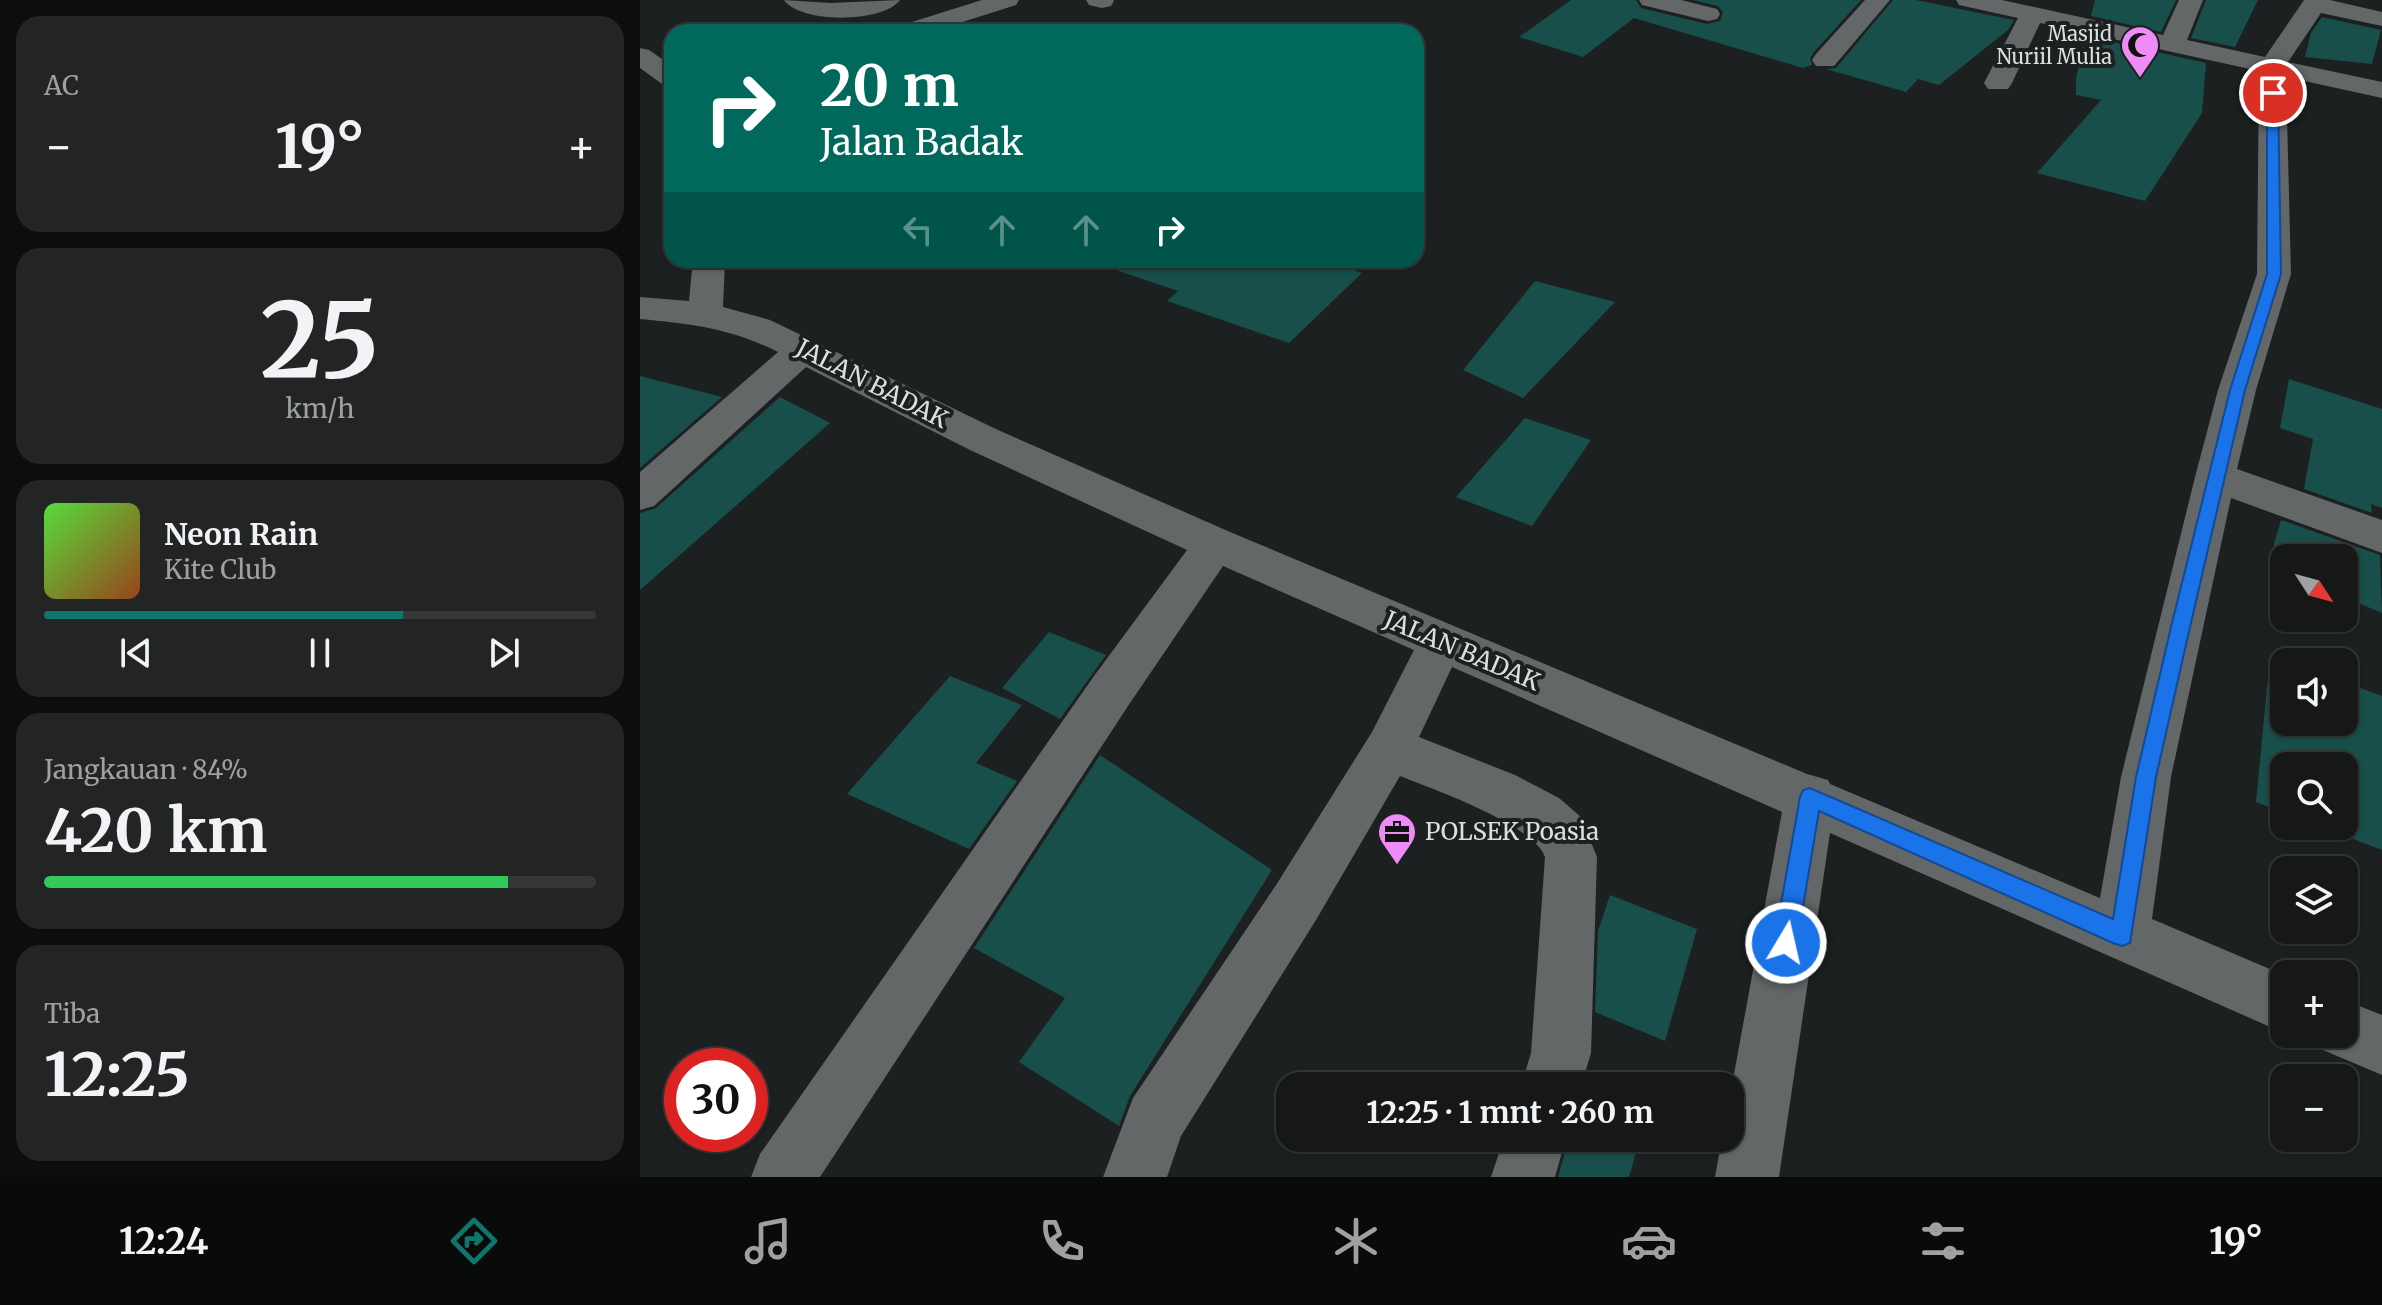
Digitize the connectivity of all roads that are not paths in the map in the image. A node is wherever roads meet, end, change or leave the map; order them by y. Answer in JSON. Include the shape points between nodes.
{"nodes":[{"id":1,"x":796,"y":0,"type":"edge"},
{"id":2,"x":888,"y":0,"type":"edge"},
{"id":3,"x":1007,"y":0,"type":"edge"},
{"id":4,"x":1651,"y":0,"type":"edge"},
{"id":5,"x":1878,"y":0,"type":"edge"},
{"id":6,"x":1968,"y":0,"type":"edge"},
{"id":7,"x":2191,"y":0,"type":"edge"},
{"id":8,"x":2316,"y":2,"type":"edge"},
{"id":9,"x":1710,"y":12,"type":"edge"},
{"id":10,"x":2033,"y":13,"type":"junction"},
{"id":11,"x":2382,"y":19,"type":"edge"},
{"id":12,"x":930,"y":24,"type":"edge"},
{"id":13,"x":2172,"y":44,"type":"junction"},
{"id":14,"x":640,"y":56,"type":"edge"},
{"id":15,"x":1825,"y":60,"type":"dead end"},
{"id":16,"x":2272,"y":66,"type":"junction"},
{"id":17,"x":664,"y":72,"type":"edge"},
{"id":18,"x":1998,"y":83,"type":"dead end"},
{"id":19,"x":2382,"y":90,"type":"edge"},
{"id":20,"x":708,"y":268,"type":"edge"},
{"id":21,"x":640,"y":308,"type":"edge"},
{"id":22,"x":705,"y":314,"type":"junction"},
{"id":23,"x":804,"y":349,"type":"junction"},
{"id":24,"x":2215,"y":477,"type":"junction"},
{"id":25,"x":640,"y":495,"type":"edge"},
{"id":26,"x":2382,"y":537,"type":"edge"},
{"id":27,"x":1215,"y":544,"type":"junction"},
{"id":28,"x":1441,"y":642,"type":"junction"},
{"id":29,"x":1389,"y":748,"type":"junction"},
{"id":30,"x":1810,"y":797,"type":"junction"},
{"id":31,"x":2122,"y":935,"type":"junction"},
{"id":32,"x":2270,"y":998,"type":"edge"},
{"id":33,"x":2358,"y":1035,"type":"edge"},
{"id":34,"x":2382,"y":1045,"type":"edge"},
{"id":35,"x":1555,"y":1072,"type":"edge"},
{"id":36,"x":1531,"y":1152,"type":"edge"},
{"id":37,"x":783,"y":1177,"type":"edge"},
{"id":38,"x":1135,"y":1177,"type":"edge"},
{"id":39,"x":1523,"y":1177,"type":"edge"},
{"id":40,"x":1747,"y":1177,"type":"edge"}],
"edges":[{"from":1,"to":2,"type":"street","via":[[817,11],[837,12]]},
{"from":3,"to":12,"type":"street"},
{"from":4,"to":9,"type":"street"},
{"from":5,"to":15,"type":"street"},
{"from":6,"to":10,"type":"street"},
{"from":7,"to":13,"type":"street"},
{"from":8,"to":11,"type":"street"},
{"from":8,"to":16,"type":"street"},
{"from":10,"to":13,"type":"street"},
{"from":10,"to":18,"type":"street"},
{"from":13,"to":16,"type":"street"},
{"from":14,"to":17,"type":"street"},
{"from":16,"to":19,"type":"street"},
{"from":16,"to":24,"type":"street","via":[[2274,274]]},
{"from":20,"to":22,"type":"street"},
{"from":21,"to":22,"type":"street","name":"JALAN BADAK"},
{"from":22,"to":23,"type":"street","name":"JALAN BADAK","via":[[758,328]]},
{"from":23,"to":25,"type":"street"},
{"from":23,"to":27,"type":"street","name":"JALAN BADAK","via":[[984,440]]},
{"from":24,"to":26,"type":"street"},
{"from":24,"to":31,"type":"street","via":[[2146,777]]},
{"from":27,"to":28,"type":"street","name":"JALAN BADAK"},
{"from":27,"to":37,"type":"street"},
{"from":28,"to":29,"type":"street"},
{"from":28,"to":30,"type":"street","name":"JALAN BADAK"},
{"from":29,"to":35,"type":"street","via":[[1497,792],[1541,815],[1563,835],[1571,857],[1561,1053]]},
{"from":29,"to":38,"type":"street","via":[[1155,1120]]},
{"from":30,"to":31,"type":"street","name":"JALAN BADAK"},
{"from":30,"to":40,"type":"street"},
{"from":31,"to":32,"type":"street","name":"JALAN BADAK"},
{"from":33,"to":34,"type":"street"},
{"from":36,"to":39,"type":"street"}]}
